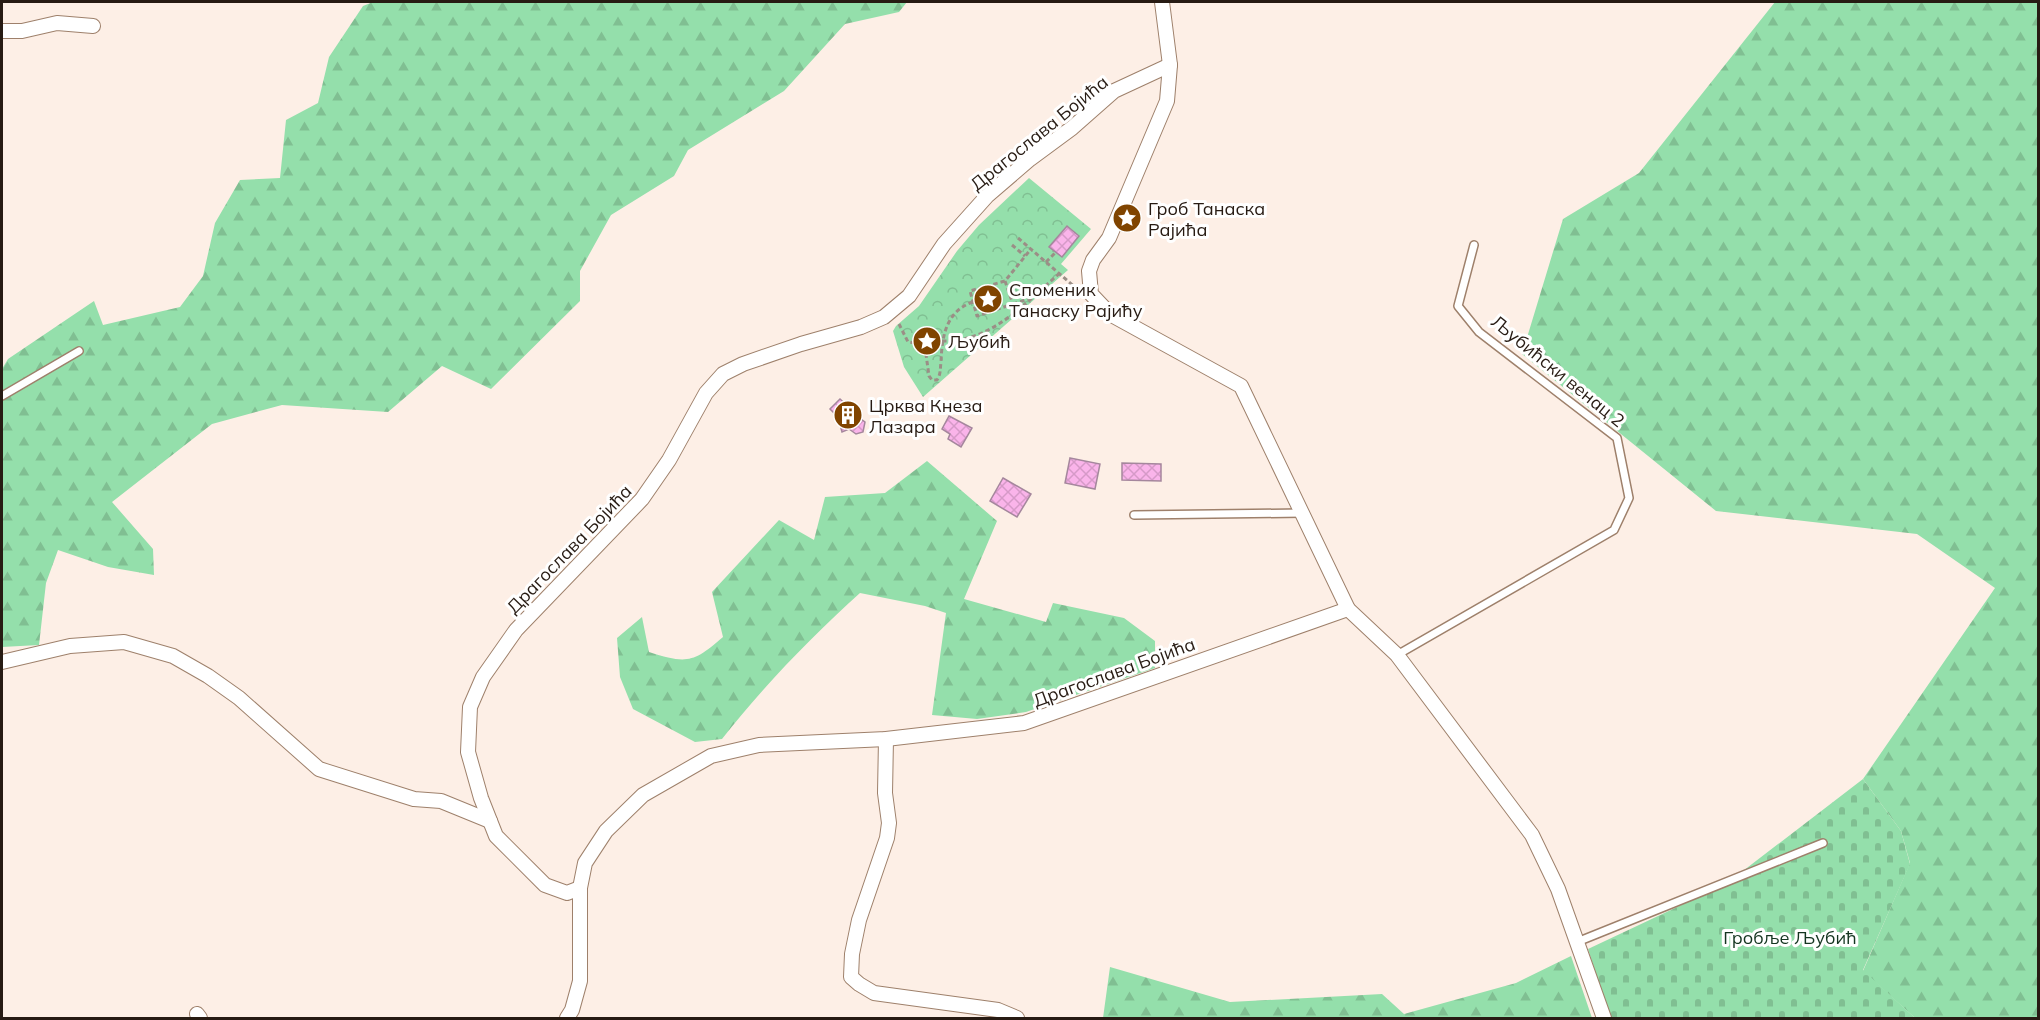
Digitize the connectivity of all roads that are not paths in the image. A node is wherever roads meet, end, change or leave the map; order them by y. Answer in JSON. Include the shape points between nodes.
{"nodes":[{"id":1,"x":1162,"y":2,"type":"edge"},
{"id":2,"x":93,"y":26,"type":"dead end"},
{"id":3,"x":2,"y":31,"type":"edge"},
{"id":4,"x":1170,"y":65,"type":"junction"},
{"id":5,"x":1474,"y":245,"type":"dead end"},
{"id":6,"x":79,"y":351,"type":"dead end"},
{"id":7,"x":2,"y":396,"type":"edge"},
{"id":8,"x":1302,"y":513,"type":"junction"},
{"id":9,"x":1134,"y":515,"type":"dead end"},
{"id":10,"x":1348,"y":609,"type":"junction"},
{"id":11,"x":1397,"y":655,"type":"junction"},
{"id":12,"x":2,"y":662,"type":"edge"},
{"id":13,"x":886,"y":739,"type":"junction"},
{"id":14,"x":490,"y":821,"type":"junction"},
{"id":15,"x":1823,"y":843,"type":"dead end"},
{"id":16,"x":580,"y":888,"type":"junction"},
{"id":17,"x":1577,"y":942,"type":"junction"},
{"id":18,"x":567,"y":1018,"type":"edge"},
{"id":19,"x":1017,"y":1018,"type":"edge"},
{"id":20,"x":1604,"y":1018,"type":"edge"}],
"edges":[{"from":1,"to":4,"type":"street"},
{"from":2,"to":3,"type":"street","via":[[57,23]]},
{"from":4,"to":8,"type":"street","via":[[1167,101],[1109,238],[1089,270],[1091,294],[1110,314],[1241,386]]},
{"from":4,"to":14,"type":"street","name":"Драгослава Бојића","via":[[1114,91],[987,196],[944,244],[909,296],[891,312],[861,327],[801,344],[723,374],[706,393],[642,499],[516,630],[483,677],[470,707],[468,752]]},
{"from":5,"to":11,"type":"lane","name":"Љубићски венац 2","via":[[1458,306],[1479,332],[1617,438],[1629,498],[1614,530]]},
{"from":6,"to":7,"type":"lane"},
{"from":8,"to":9,"type":"lane"},
{"from":8,"to":10,"type":"street"},
{"from":10,"to":11,"type":"street"},
{"from":10,"to":13,"type":"street","name":"Драгослава Бојића","via":[[1024,723]]},
{"from":11,"to":17,"type":"street","via":[[1532,835],[1558,889]]},
{"from":12,"to":14,"type":"street","via":[[70,646],[124,642],[173,656],[239,698],[319,769],[414,799],[441,801]]},
{"from":13,"to":16,"type":"street","name":"Драгослава Бојића","via":[[759,745],[711,756],[643,795],[606,831],[585,863]]},
{"from":13,"to":19,"type":"street","via":[[887,838],[860,920],[851,976],[874,993],[998,1010]]},
{"from":14,"to":16,"type":"street","name":"Драгослава Бојића","via":[[496,836],[545,885],[567,893]]},
{"from":15,"to":17,"type":"lane"},
{"from":16,"to":18,"type":"street","name":"Драгослава Бојића","via":[[580,981]]},
{"from":17,"to":20,"type":"street"}]}
